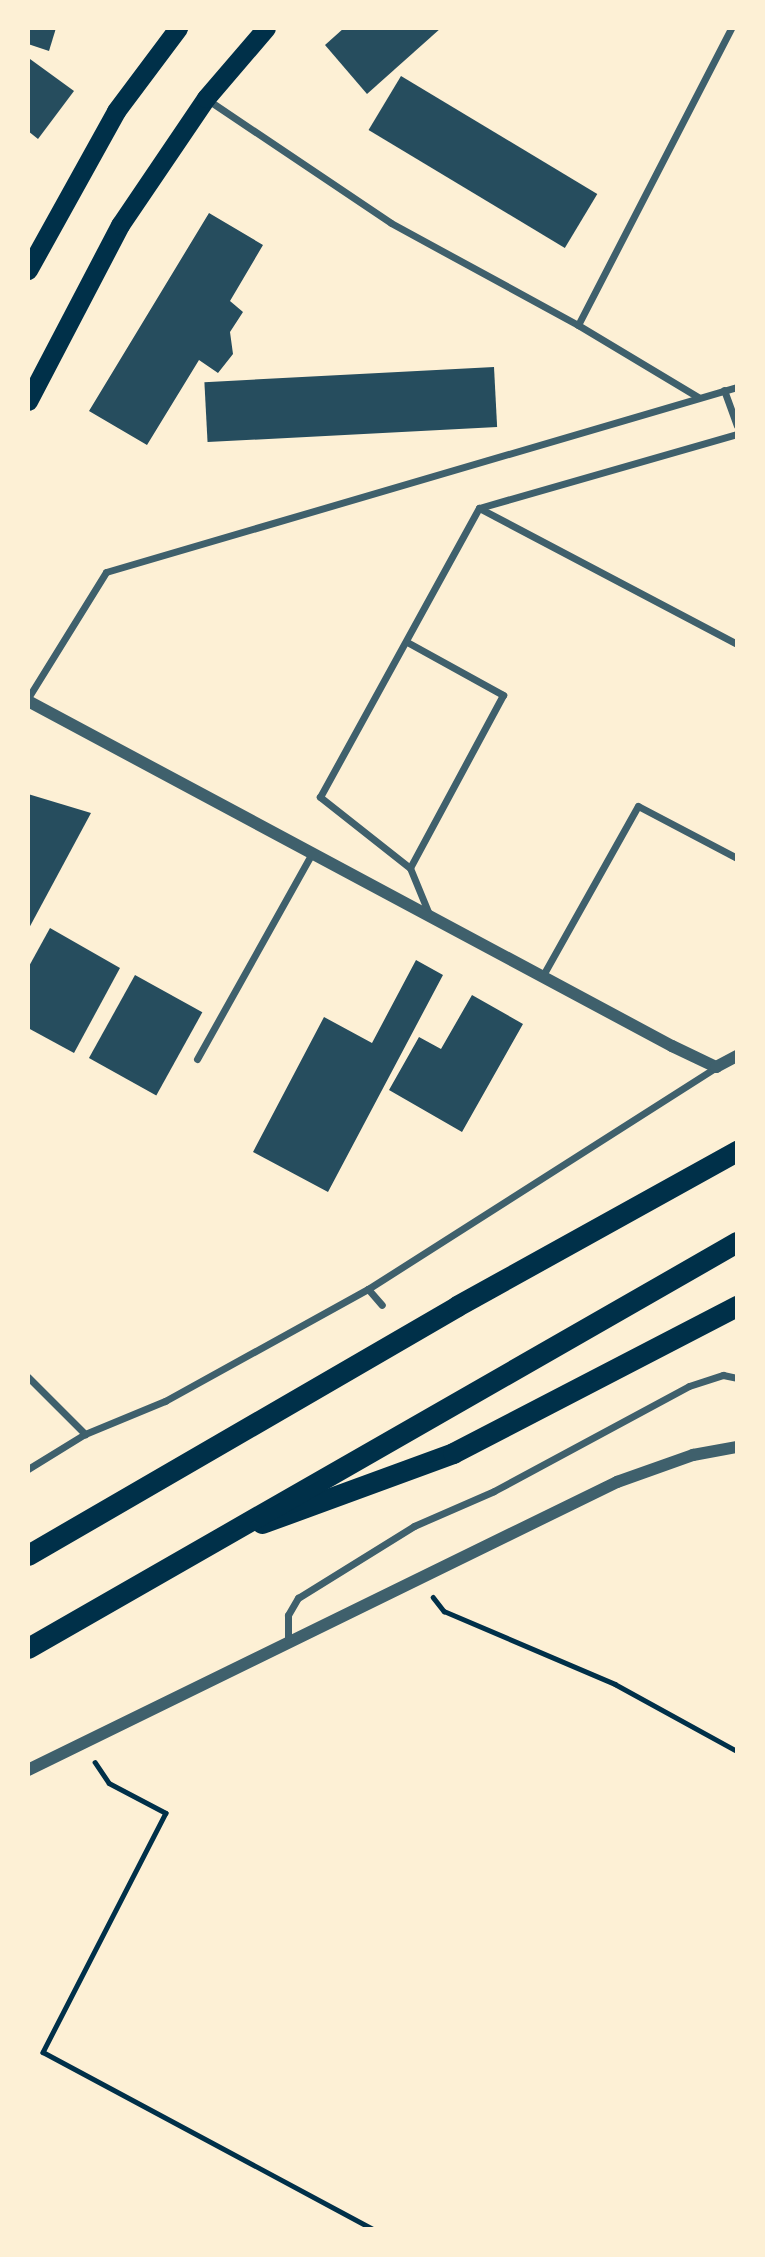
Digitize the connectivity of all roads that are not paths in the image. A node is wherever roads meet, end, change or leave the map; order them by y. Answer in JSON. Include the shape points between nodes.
{"nodes":[{"id":1,"x":178,"y":28,"type":"edge"},
{"id":2,"x":267,"y":28,"type":"edge"},
{"id":3,"x":730,"y":28,"type":"edge"},
{"id":4,"x":206,"y":98,"type":"junction"},
{"id":5,"x":28,"y":270,"type":"edge"},
{"id":6,"x":578,"y":325,"type":"junction"},
{"id":7,"x":737,"y":387,"type":"edge"},
{"id":8,"x":724,"y":390,"type":"junction"},
{"id":9,"x":698,"y":397,"type":"junction"},
{"id":10,"x":28,"y":401,"type":"edge"},
{"id":11,"x":737,"y":426,"type":"edge"},
{"id":12,"x":737,"y":434,"type":"edge"},
{"id":13,"x":479,"y":508,"type":"junction"},
{"id":14,"x":407,"y":642,"type":"junction"},
{"id":15,"x":737,"y":644,"type":"edge"},
{"id":16,"x":28,"y":700,"type":"edge"},
{"id":17,"x":312,"y":853,"type":"junction"},
{"id":18,"x":737,"y":858,"type":"edge"},
{"id":19,"x":410,"y":868,"type":"junction"},
{"id":20,"x":430,"y":916,"type":"junction"},
{"id":21,"x":542,"y":977,"type":"junction"},
{"id":22,"x":737,"y":1056,"type":"edge"},
{"id":23,"x":197,"y":1059,"type":"dead end"},
{"id":24,"x":716,"y":1067,"type":"junction"},
{"id":25,"x":737,"y":1151,"type":"edge"},
{"id":26,"x":737,"y":1242,"type":"edge"},
{"id":27,"x":368,"y":1289,"type":"junction"},
{"id":28,"x":382,"y":1305,"type":"dead end"},
{"id":29,"x":737,"y":1306,"type":"edge"},
{"id":30,"x":28,"y":1377,"type":"edge"},
{"id":31,"x":737,"y":1378,"type":"edge"},
{"id":32,"x":85,"y":1434,"type":"junction"},
{"id":33,"x":737,"y":1447,"type":"edge"},
{"id":34,"x":28,"y":1469,"type":"edge"},
{"id":35,"x":203,"y":1545,"type":"junction"},
{"id":36,"x":28,"y":1555,"type":"edge"},
{"id":37,"x":288,"y":1641,"type":"junction"},
{"id":38,"x":28,"y":1648,"type":"edge"},
{"id":39,"x":28,"y":1770,"type":"edge"}],
"edges":[{"from":1,"to":5,"type":"highway","via":[[116,111]]},
{"from":2,"to":4,"type":"highway"},
{"from":3,"to":6,"type":"street"},
{"from":4,"to":6,"type":"street","via":[[391,223]]},
{"from":4,"to":10,"type":"highway","via":[[120,225]]},
{"from":6,"to":9,"type":"street"},
{"from":7,"to":8,"type":"street"},
{"from":8,"to":9,"type":"street"},
{"from":8,"to":11,"type":"street"},
{"from":9,"to":16,"type":"street","via":[[106,572]]},
{"from":12,"to":13,"type":"street"},
{"from":13,"to":14,"type":"street"},
{"from":13,"to":15,"type":"street"},
{"from":14,"to":19,"type":"street","via":[[320,797]]},
{"from":14,"to":19,"type":"street","via":[[503,695]]},
{"from":16,"to":17,"type":"street"},
{"from":17,"to":20,"type":"street"},
{"from":17,"to":23,"type":"street"},
{"from":18,"to":21,"type":"street","via":[[638,806]]},
{"from":19,"to":20,"type":"street"},
{"from":20,"to":21,"type":"street"},
{"from":21,"to":24,"type":"street"},
{"from":22,"to":24,"type":"street"},
{"from":24,"to":27,"type":"street"},
{"from":25,"to":36,"type":"highway","via":[[457,1306]]},
{"from":26,"to":35,"type":"highway"},
{"from":27,"to":28,"type":"street"},
{"from":27,"to":32,"type":"street","via":[[164,1401]]},
{"from":29,"to":35,"type":"highway","via":[[453,1453]]},
{"from":30,"to":32,"type":"street"},
{"from":31,"to":37,"type":"street","via":[[723,1376],[689,1386],[494,1491],[414,1526],[298,1598],[288,1615]]},
{"from":32,"to":34,"type":"street"},
{"from":33,"to":37,"type":"street","via":[[693,1455],[617,1482]]},
{"from":35,"to":38,"type":"highway"},
{"from":37,"to":39,"type":"street"}]}
